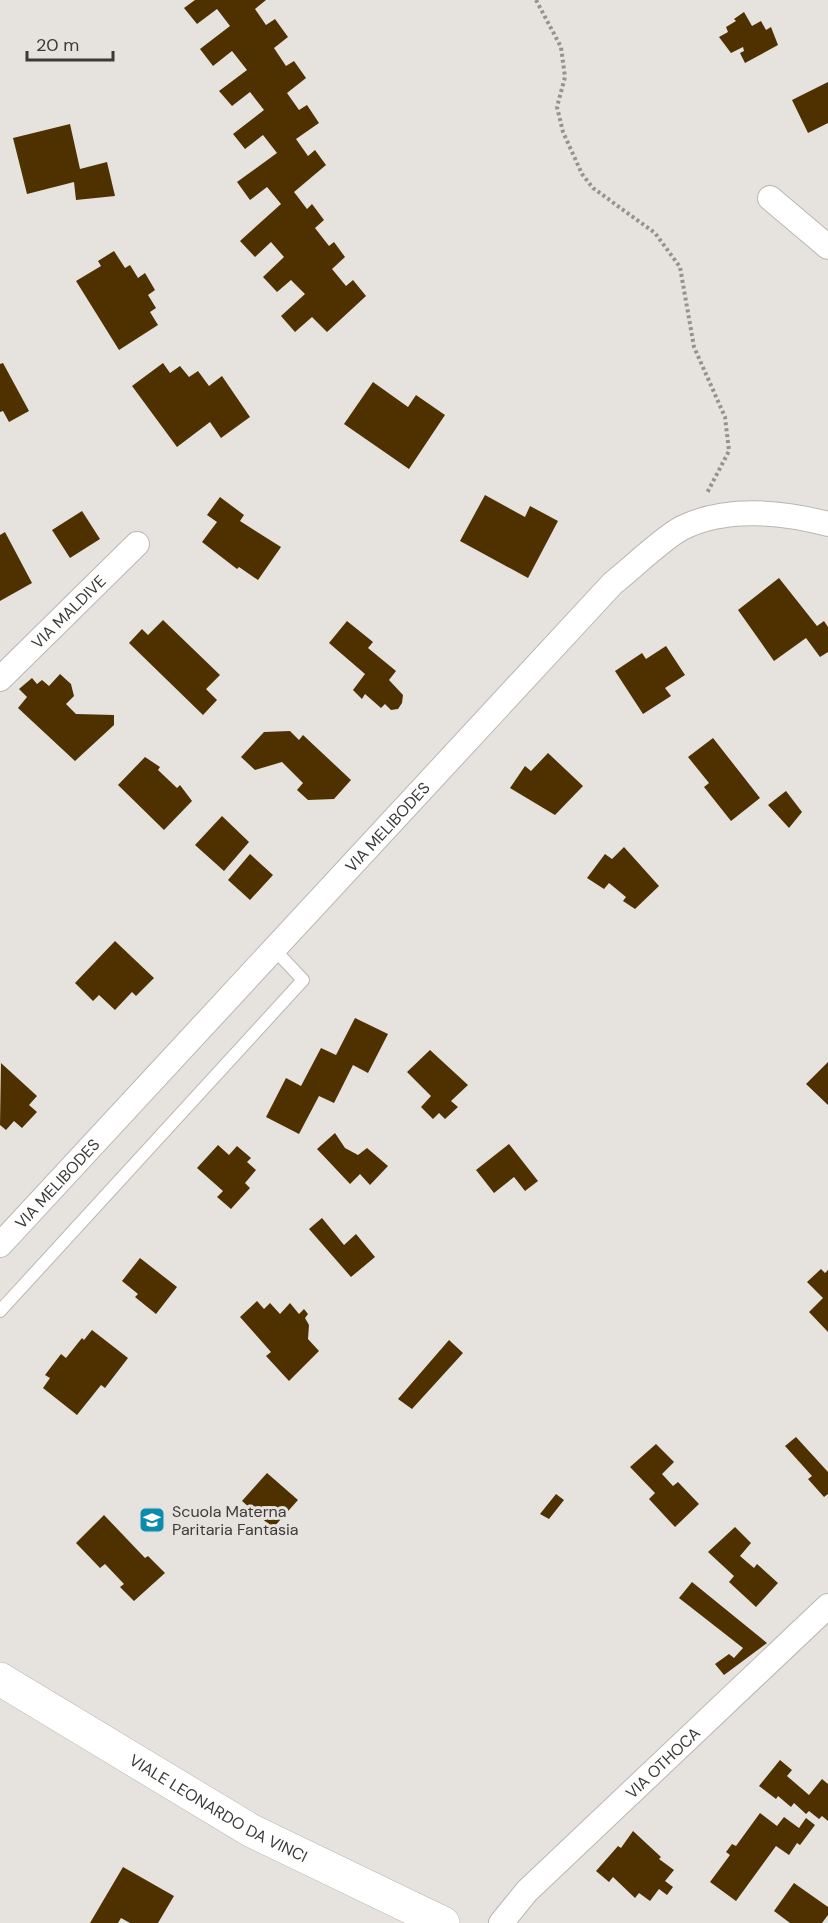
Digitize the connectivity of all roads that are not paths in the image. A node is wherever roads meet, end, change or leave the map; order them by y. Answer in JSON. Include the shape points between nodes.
{"nodes":[{"id":1,"x":770,"y":198,"type":"dead end"},
{"id":2,"x":828,"y":246,"type":"edge"},
{"id":3,"x":828,"y":524,"type":"edge"},
{"id":4,"x":137,"y":544,"type":"dead end"},
{"id":5,"x":0,"y":679,"type":"edge"},
{"id":6,"x":274,"y":949,"type":"junction"},
{"id":7,"x":0,"y":1245,"type":"edge"},
{"id":8,"x":0,"y":1311,"type":"edge"},
{"id":9,"x":828,"y":1606,"type":"edge"},
{"id":10,"x":0,"y":1679,"type":"edge"},
{"id":11,"x":443,"y":1923,"type":"edge"},
{"id":12,"x":501,"y":1923,"type":"edge"}],
"edges":[{"from":1,"to":2,"type":"street"},
{"from":3,"to":6,"type":"street","name":"VIA MELIBODES","via":[[793,515],[727,515],[682,528],[613,583]]},
{"from":4,"to":5,"type":"street","name":"VIA MALDIVE"},
{"from":6,"to":7,"type":"street","name":"VIA MELIBODES"},
{"from":6,"to":8,"type":"lane","via":[[303,980]]},
{"from":9,"to":12,"type":"street","name":"VIA OTHOCA","via":[[527,1891]]},
{"from":10,"to":11,"type":"main road","name":"VIALE LEONARDO DA VINCI","via":[[250,1830]]}]}
